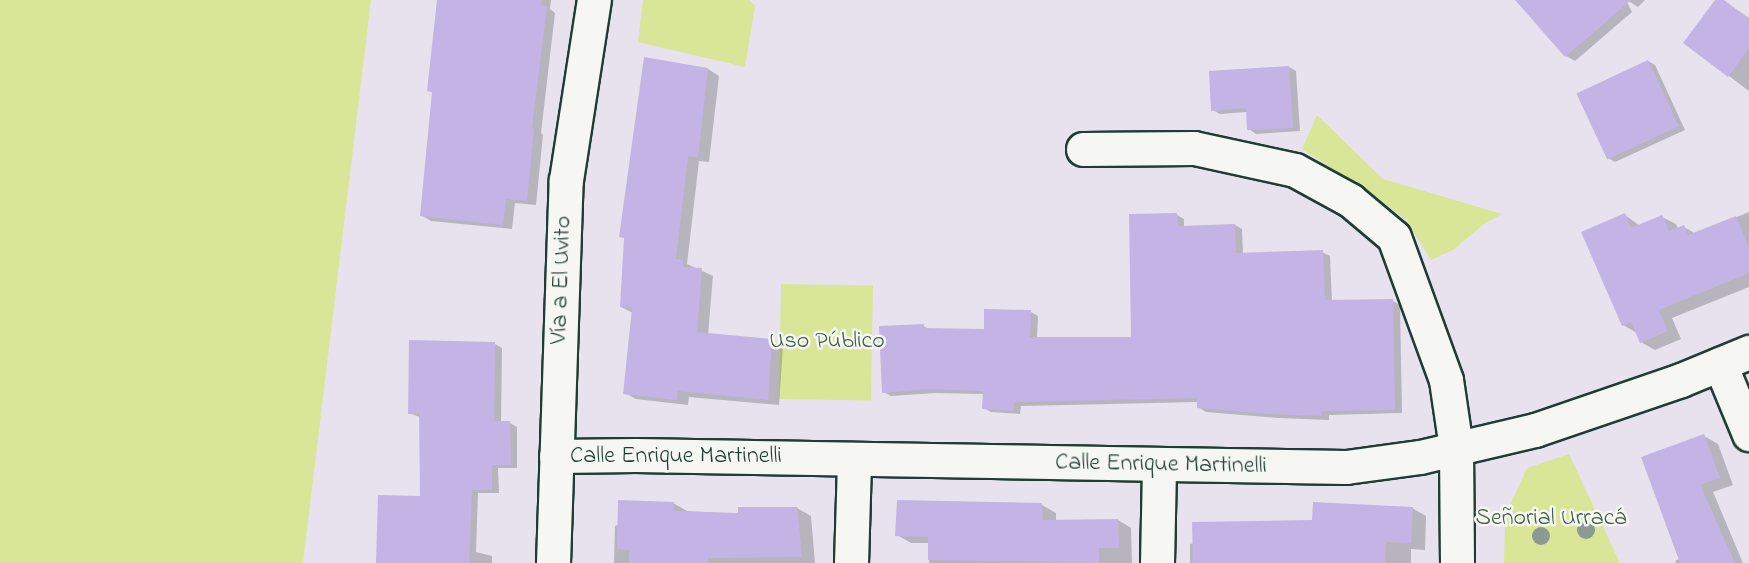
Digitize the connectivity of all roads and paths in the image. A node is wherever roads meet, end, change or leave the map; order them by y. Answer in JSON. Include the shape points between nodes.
{"nodes":[{"id":1,"x":594,"y":0,"type":"edge"},
{"id":2,"x":1083,"y":149,"type":"dead end"},
{"id":3,"x":1735,"y":358,"type":"edge"},
{"id":4,"x":1749,"y":434,"type":"edge"},
{"id":5,"x":1456,"y":448,"type":"junction"},
{"id":6,"x":556,"y":456,"type":"junction"},
{"id":7,"x":854,"y":459,"type":"junction"},
{"id":8,"x":1159,"y":466,"type":"junction"},
{"id":9,"x":553,"y":563,"type":"edge"},
{"id":10,"x":851,"y":563,"type":"edge"},
{"id":11,"x":1157,"y":563,"type":"edge"},
{"id":12,"x":1457,"y":563,"type":"edge"}],
"edges":[{"from":1,"to":6,"type":"street","name":"Vía a El Uvito","via":[[566,180]]},
{"from":2,"to":5,"type":"street","via":[[1194,148],[1295,170],[1350,200],[1394,237],[1446,380]]},
{"from":3,"to":4,"type":"street"},
{"from":3,"to":5,"type":"street","name":"Calle Enrique Martinelli","via":[[1534,430]]},
{"from":5,"to":8,"type":"street","name":"Calle Enrique Martinelli","via":[[1346,467]]},
{"from":5,"to":12,"type":"street"},
{"from":6,"to":7,"type":"street","name":"Calle Enrique Martinelli"},
{"from":6,"to":9,"type":"street","name":"Vía a El Uvito"},
{"from":7,"to":8,"type":"street","name":"Calle Enrique Martinelli"},
{"from":7,"to":10,"type":"street"},
{"from":8,"to":11,"type":"street"}]}
